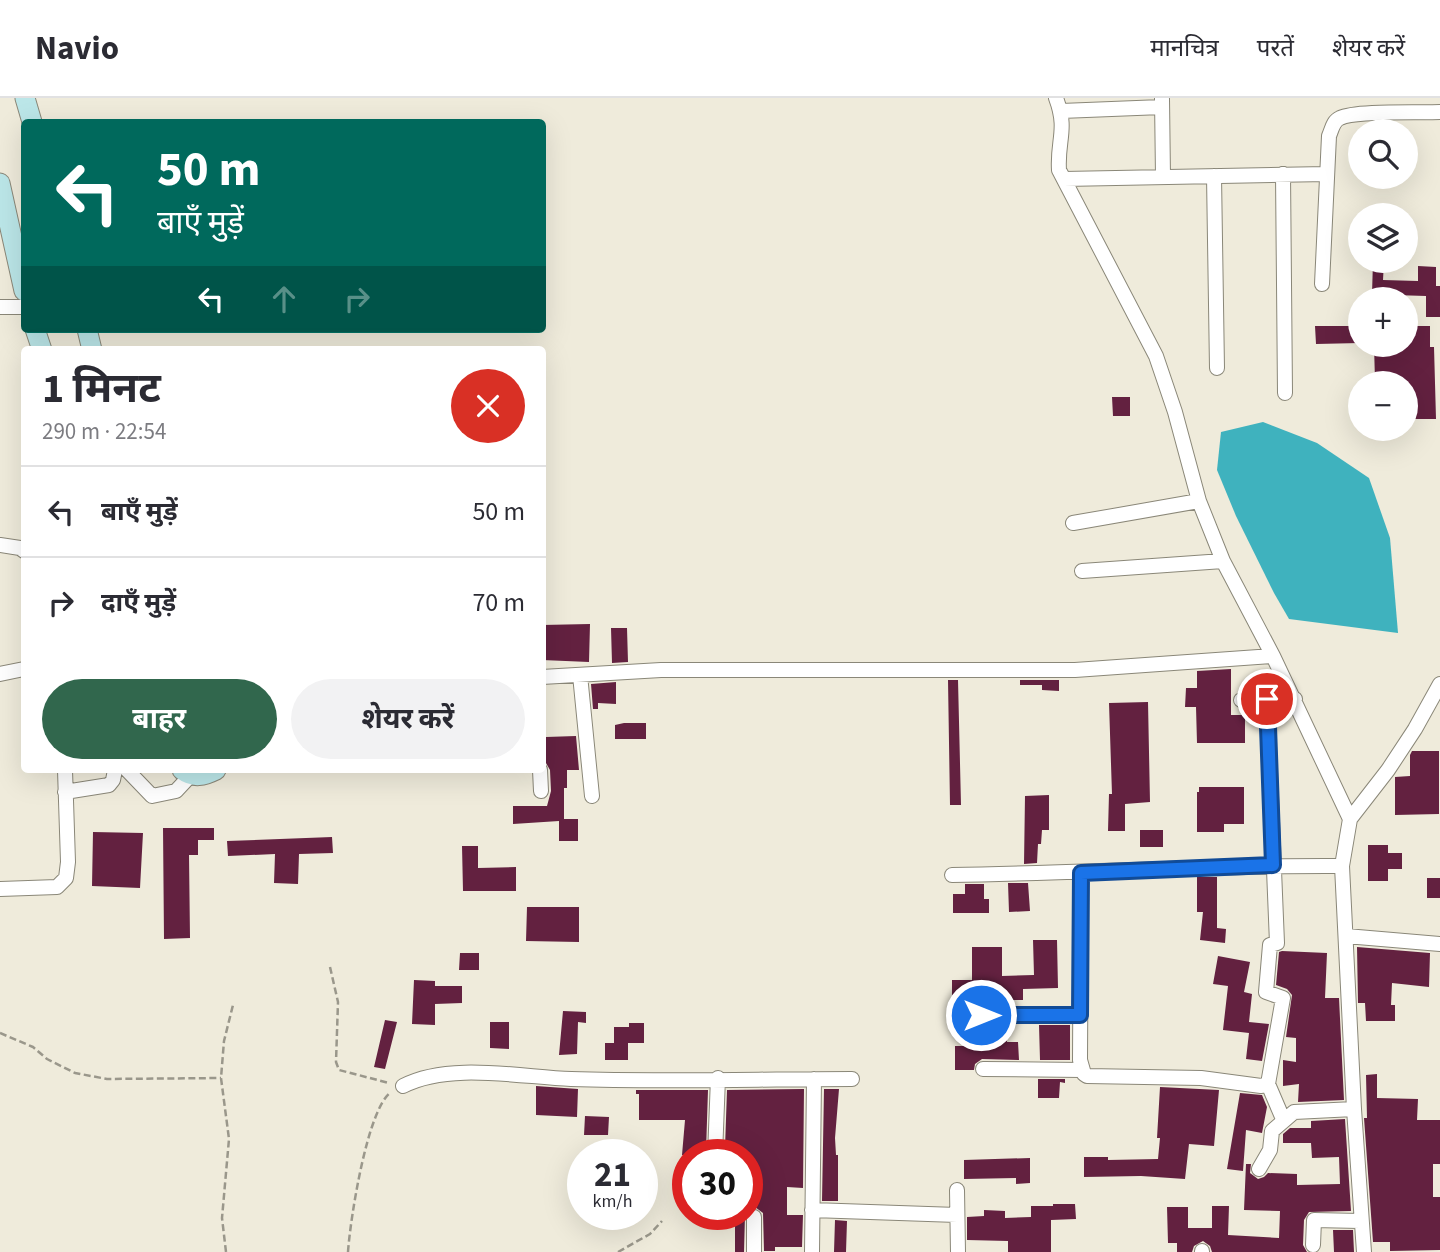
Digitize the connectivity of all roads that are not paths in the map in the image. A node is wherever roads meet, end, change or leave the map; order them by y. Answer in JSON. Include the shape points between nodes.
{"nodes":[{"id":1,"x":25,"y":98,"type":"edge"},
{"id":2,"x":1162,"y":103,"type":"edge"},
{"id":3,"x":1058,"y":104,"type":"edge"},
{"id":4,"x":1440,"y":112,"type":"edge"},
{"id":5,"x":31,"y":119,"type":"edge"},
{"id":6,"x":1283,"y":174,"type":"junction"},
{"id":7,"x":1327,"y":174,"type":"junction"},
{"id":8,"x":1214,"y":176,"type":"junction"},
{"id":9,"x":1163,"y":177,"type":"junction"},
{"id":10,"x":1064,"y":179,"type":"junction"},
{"id":11,"x":0,"y":183,"type":"edge"},
{"id":12,"x":21,"y":278,"type":"edge"},
{"id":13,"x":1322,"y":284,"type":"dead end"},
{"id":14,"x":0,"y":307,"type":"edge"},
{"id":15,"x":21,"y":307,"type":"edge"},
{"id":16,"x":1217,"y":368,"type":"dead end"},
{"id":17,"x":1285,"y":393,"type":"dead end"},
{"id":18,"x":1199,"y":501,"type":"junction"},
{"id":19,"x":1073,"y":523,"type":"dead end"},
{"id":20,"x":0,"y":545,"type":"edge"},
{"id":21,"x":21,"y":549,"type":"edge"},
{"id":22,"x":1223,"y":561,"type":"junction"},
{"id":23,"x":1082,"y":571,"type":"dead end"},
{"id":24,"x":1273,"y":656,"type":"junction"},
{"id":25,"x":21,"y":670,"type":"edge"},
{"id":26,"x":0,"y":674,"type":"edge"},
{"id":27,"x":580,"y":675,"type":"junction"},
{"id":28,"x":546,"y":677,"type":"edge"},
{"id":29,"x":1440,"y":684,"type":"edge"},
{"id":30,"x":1267,"y":699,"type":"junction"},
{"id":31,"x":1295,"y":699,"type":"junction"},
{"id":32,"x":1241,"y":700,"type":"dead end"},
{"id":33,"x":65,"y":773,"type":"edge"},
{"id":34,"x":114,"y":773,"type":"edge"},
{"id":35,"x":130,"y":773,"type":"edge"},
{"id":36,"x":186,"y":773,"type":"edge"},
{"id":37,"x":210,"y":773,"type":"edge"},
{"id":38,"x":540,"y":773,"type":"edge"},
{"id":39,"x":541,"y":791,"type":"dead end"},
{"id":40,"x":65,"y":792,"type":"junction"},
{"id":41,"x":592,"y":796,"type":"dead end"},
{"id":42,"x":1350,"y":819,"type":"junction"},
{"id":43,"x":1273,"y":865,"type":"junction"},
{"id":44,"x":1342,"y":866,"type":"junction"},
{"id":45,"x":1081,"y":873,"type":"junction"},
{"id":46,"x":953,"y":875,"type":"dead end"},
{"id":47,"x":0,"y":889,"type":"edge"},
{"id":48,"x":1346,"y":936,"type":"junction"},
{"id":49,"x":1440,"y":944,"type":"edge"},
{"id":50,"x":957,"y":1015,"type":"dead end"},
{"id":51,"x":1080,"y":1015,"type":"junction"},
{"id":52,"x":983,"y":1069,"type":"dead end"},
{"id":53,"x":1082,"y":1070,"type":"junction"},
{"id":54,"x":718,"y":1078,"type":"junction"},
{"id":55,"x":814,"y":1079,"type":"junction"},
{"id":56,"x":852,"y":1079,"type":"dead end"},
{"id":57,"x":1268,"y":1084,"type":"junction"},
{"id":58,"x":403,"y":1086,"type":"road end"},
{"id":59,"x":1354,"y":1109,"type":"junction"},
{"id":60,"x":1283,"y":1119,"type":"junction"},
{"id":61,"x":716,"y":1139,"type":"edge"},
{"id":62,"x":1259,"y":1168,"type":"dead end"},
{"id":63,"x":957,"y":1190,"type":"dead end"},
{"id":64,"x":812,"y":1210,"type":"junction"},
{"id":65,"x":957,"y":1215,"type":"junction"},
{"id":66,"x":1360,"y":1221,"type":"junction"},
{"id":67,"x":754,"y":1230,"type":"edge"},
{"id":68,"x":1313,"y":1245,"type":"dead end"},
{"id":69,"x":754,"y":1252,"type":"edge"},
{"id":70,"x":812,"y":1252,"type":"edge"},
{"id":71,"x":958,"y":1252,"type":"edge"},
{"id":72,"x":1364,"y":1252,"type":"edge"}],
"edges":[{"from":1,"to":5,"type":"street"},
{"from":2,"to":3,"type":"street"},
{"from":2,"to":9,"type":"street"},
{"from":3,"to":10,"type":"street","via":[[1062,134],[1059,170]]},
{"from":4,"to":7,"type":"street","via":[[1340,118],[1329,136]]},
{"from":6,"to":7,"type":"street"},
{"from":6,"to":8,"type":"street"},
{"from":6,"to":17,"type":"street"},
{"from":7,"to":13,"type":"street"},
{"from":8,"to":9,"type":"street"},
{"from":8,"to":16,"type":"street"},
{"from":9,"to":10,"type":"street"},
{"from":10,"to":18,"type":"street","via":[[1156,356]]},
{"from":11,"to":12,"type":"street"},
{"from":14,"to":15,"type":"street"},
{"from":18,"to":19,"type":"street"},
{"from":18,"to":22,"type":"street"},
{"from":20,"to":21,"type":"street"},
{"from":22,"to":23,"type":"street"},
{"from":22,"to":24,"type":"street"},
{"from":24,"to":27,"type":"street","via":[[1074,670],[661,670]]},
{"from":24,"to":31,"type":"street"},
{"from":25,"to":26,"type":"street"},
{"from":27,"to":28,"type":"street"},
{"from":27,"to":41,"type":"street"},
{"from":29,"to":42,"type":"street","via":[[1388,770]]},
{"from":30,"to":31,"type":"street"},
{"from":30,"to":32,"type":"street"},
{"from":30,"to":43,"type":"street"},
{"from":31,"to":42,"type":"street"},
{"from":33,"to":40,"type":"street"},
{"from":34,"to":40,"type":"street","via":[[109,785]]},
{"from":35,"to":36,"type":"street","via":[[152,796],[176,791]]},
{"from":36,"to":37,"type":"street"},
{"from":38,"to":39,"type":"street"},
{"from":40,"to":47,"type":"street","via":[[66,878],[57,887]]},
{"from":42,"to":44,"type":"street"},
{"from":43,"to":44,"type":"street"},
{"from":43,"to":45,"type":"street"},
{"from":43,"to":57,"type":"street","via":[[1277,943],[1270,945],[1266,992],[1283,998]]},
{"from":44,"to":48,"type":"street"},
{"from":45,"to":46,"type":"street"},
{"from":45,"to":51,"type":"street"},
{"from":48,"to":49,"type":"street"},
{"from":48,"to":59,"type":"street"},
{"from":50,"to":51,"type":"street"},
{"from":51,"to":53,"type":"street"},
{"from":52,"to":53,"type":"street"},
{"from":53,"to":57,"type":"street","via":[[1087,1076]]},
{"from":54,"to":55,"type":"street"},
{"from":54,"to":58,"type":"street","via":[[572,1079],[462,1073]]},
{"from":54,"to":61,"type":"street"},
{"from":55,"to":56,"type":"street"},
{"from":55,"to":64,"type":"street"},
{"from":57,"to":60,"type":"street"},
{"from":59,"to":60,"type":"street","via":[[1294,1112]]},
{"from":59,"to":66,"type":"street"},
{"from":60,"to":62,"type":"street","via":[[1272,1131],[1270,1150]]},
{"from":63,"to":65,"type":"street"},
{"from":64,"to":65,"type":"street"},
{"from":64,"to":70,"type":"street"},
{"from":65,"to":71,"type":"street"},
{"from":66,"to":68,"type":"street","via":[[1314,1220]]},
{"from":66,"to":72,"type":"street"},
{"from":67,"to":69,"type":"street"}]}
